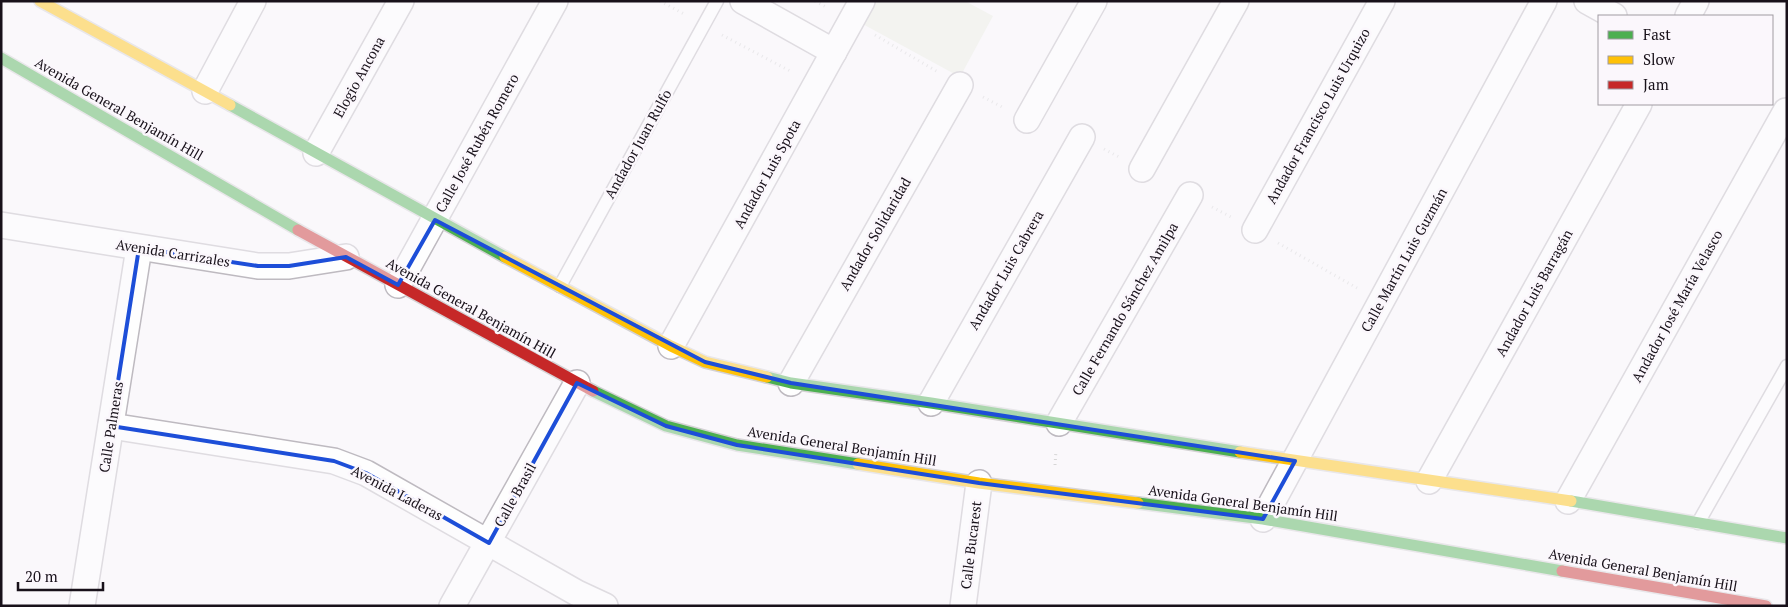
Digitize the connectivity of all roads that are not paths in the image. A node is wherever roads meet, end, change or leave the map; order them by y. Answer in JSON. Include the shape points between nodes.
{"nodes":[{"id":1,"x":40,"y":1,"type":"edge"},
{"id":2,"x":253,"y":1,"type":"edge"},
{"id":3,"x":401,"y":1,"type":"edge"},
{"id":4,"x":555,"y":1,"type":"edge"},
{"id":5,"x":717,"y":1,"type":"edge"},
{"id":6,"x":744,"y":1,"type":"edge"},
{"id":7,"x":862,"y":1,"type":"edge"},
{"id":8,"x":1094,"y":1,"type":"edge"},
{"id":9,"x":1236,"y":1,"type":"edge"},
{"id":10,"x":1382,"y":1,"type":"edge"},
{"id":11,"x":1544,"y":1,"type":"edge"},
{"id":12,"x":1587,"y":1,"type":"edge"},
{"id":13,"x":1696,"y":1,"type":"edge"},
{"id":14,"x":1612,"y":15,"type":"edge"},
{"id":15,"x":1689,"y":15,"type":"edge"},
{"id":16,"x":834,"y":52,"type":"junction"},
{"id":17,"x":1,"y":58,"type":"edge"},
{"id":18,"x":960,"y":85,"type":"dead end"},
{"id":19,"x":205,"y":91,"type":"junction"},
{"id":20,"x":1638,"y":105,"type":"edge"},
{"id":21,"x":1782,"y":108,"type":"edge"},
{"id":22,"x":1027,"y":120,"type":"dead end"},
{"id":23,"x":1082,"y":137,"type":"dead end"},
{"id":24,"x":316,"y":153,"type":"junction"},
{"id":25,"x":1142,"y":169,"type":"dead end"},
{"id":26,"x":1190,"y":195,"type":"dead end"},
{"id":27,"x":435,"y":220,"type":"junction"},
{"id":28,"x":1,"y":225,"type":"edge"},
{"id":29,"x":1255,"y":230,"type":"dead end"},
{"id":30,"x":139,"y":248,"type":"junction"},
{"id":31,"x":346,"y":257,"type":"junction"},
{"id":32,"x":398,"y":285,"type":"junction"},
{"id":33,"x":560,"y":286,"type":"junction"},
{"id":34,"x":672,"y":346,"type":"junction"},
{"id":35,"x":1787,"y":366,"type":"edge"},
{"id":36,"x":577,"y":383,"type":"junction"},
{"id":37,"x":791,"y":383,"type":"junction"},
{"id":38,"x":931,"y":402,"type":"junction"},
{"id":39,"x":1059,"y":423,"type":"junction"},
{"id":40,"x":111,"y":426,"type":"junction"},
{"id":41,"x":1295,"y":461,"type":"junction"},
{"id":42,"x":1430,"y":481,"type":"junction"},
{"id":43,"x":979,"y":483,"type":"junction"},
{"id":44,"x":1568,"y":501,"type":"junction"},
{"id":45,"x":1263,"y":519,"type":"junction"},
{"id":46,"x":1698,"y":523,"type":"junction"},
{"id":47,"x":1787,"y":538,"type":"edge"},
{"id":48,"x":489,"y":543,"type":"junction"},
{"id":49,"x":1685,"y":599,"type":"edge"},
{"id":50,"x":89,"y":605,"type":"edge"},
{"id":51,"x":452,"y":606,"type":"edge"},
{"id":52,"x":605,"y":606,"type":"edge"},
{"id":53,"x":963,"y":606,"type":"edge"},
{"id":54,"x":1766,"y":606,"type":"edge"}],
"edges":[{"from":1,"to":19,"type":"main road"},
{"from":2,"to":19,"type":"street"},
{"from":3,"to":24,"type":"street","name":"Elogio Ancona"},
{"from":4,"to":27,"type":"street","name":"Calle José Rubén Romero"},
{"from":5,"to":33,"type":"lane","name":"Andador Juan Rulfo"},
{"from":6,"to":16,"type":"street"},
{"from":7,"to":16,"type":"street","name":"Andador Luis Spota"},
{"from":8,"to":22,"type":"street"},
{"from":9,"to":25,"type":"street"},
{"from":10,"to":29,"type":"street","name":"Andador Francisco Luis Urquizo"},
{"from":11,"to":41,"type":"street","name":"Calle Martín Luis Guzmán"},
{"from":12,"to":14,"type":"street"},
{"from":13,"to":15,"type":"street"},
{"from":16,"to":34,"type":"street","name":"Andador Luis Spota"},
{"from":17,"to":31,"type":"main road","name":"Avenida General Benjamín Hill"},
{"from":18,"to":37,"type":"street","name":"Andador Solidaridad"},
{"from":19,"to":24,"type":"main road"},
{"from":20,"to":42,"type":"street","name":"Andador Luis Barragán"},
{"from":21,"to":44,"type":"street","name":"Andador José María Velasco"},
{"from":23,"to":38,"type":"street","name":"Andador Luis Cabrera"},
{"from":24,"to":27,"type":"main road"},
{"from":26,"to":39,"type":"street","name":"Calle Fernando Sánchez Amilpa"},
{"from":27,"to":32,"type":"street","name":"Calle José Rubén Romero"},
{"from":27,"to":33,"type":"main road"},
{"from":28,"to":30,"type":"street","name":"Avenida Carrizales"},
{"from":30,"to":31,"type":"street","name":"Avenida Carrizales","via":[[258,266],[289,266]]},
{"from":30,"to":40,"type":"street","name":"Calle Palmeras"},
{"from":31,"to":32,"type":"main road","name":"Avenida General Benjamín Hill"},
{"from":32,"to":36,"type":"main road","name":"Avenida General Benjamín Hill"},
{"from":33,"to":34,"type":"main road"},
{"from":34,"to":37,"type":"main road","via":[[705,362]]},
{"from":35,"to":46,"type":"lane"},
{"from":36,"to":43,"type":"main road","name":"Avenida General Benjamín Hill","via":[[666,426],[737,445]]},
{"from":36,"to":48,"type":"street","name":"Calle Brasil"},
{"from":37,"to":38,"type":"main road"},
{"from":38,"to":39,"type":"main road"},
{"from":39,"to":41,"type":"main road"},
{"from":40,"to":48,"type":"street","name":"Avenida Laderas","via":[[334,461],[366,473]]},
{"from":40,"to":50,"type":"street","name":"Calle Palmeras"},
{"from":41,"to":42,"type":"main road"},
{"from":41,"to":45,"type":"street","name":"Calle Martín Luis Guzmán"},
{"from":42,"to":44,"type":"main road"},
{"from":43,"to":45,"type":"main road","name":"Avenida General Benjamín Hill"},
{"from":43,"to":53,"type":"street","name":"Calle Bucarest"},
{"from":44,"to":46,"type":"main road"},
{"from":45,"to":49,"type":"main road","name":"Avenida General Benjamín Hill"},
{"from":46,"to":47,"type":"main road"},
{"from":48,"to":51,"type":"street","name":"Calle Brasil"},
{"from":48,"to":52,"type":"street","name":"Avenida Laderas"},
{"from":49,"to":54,"type":"main road","name":"Avenida General Benjamín Hill"}]}
